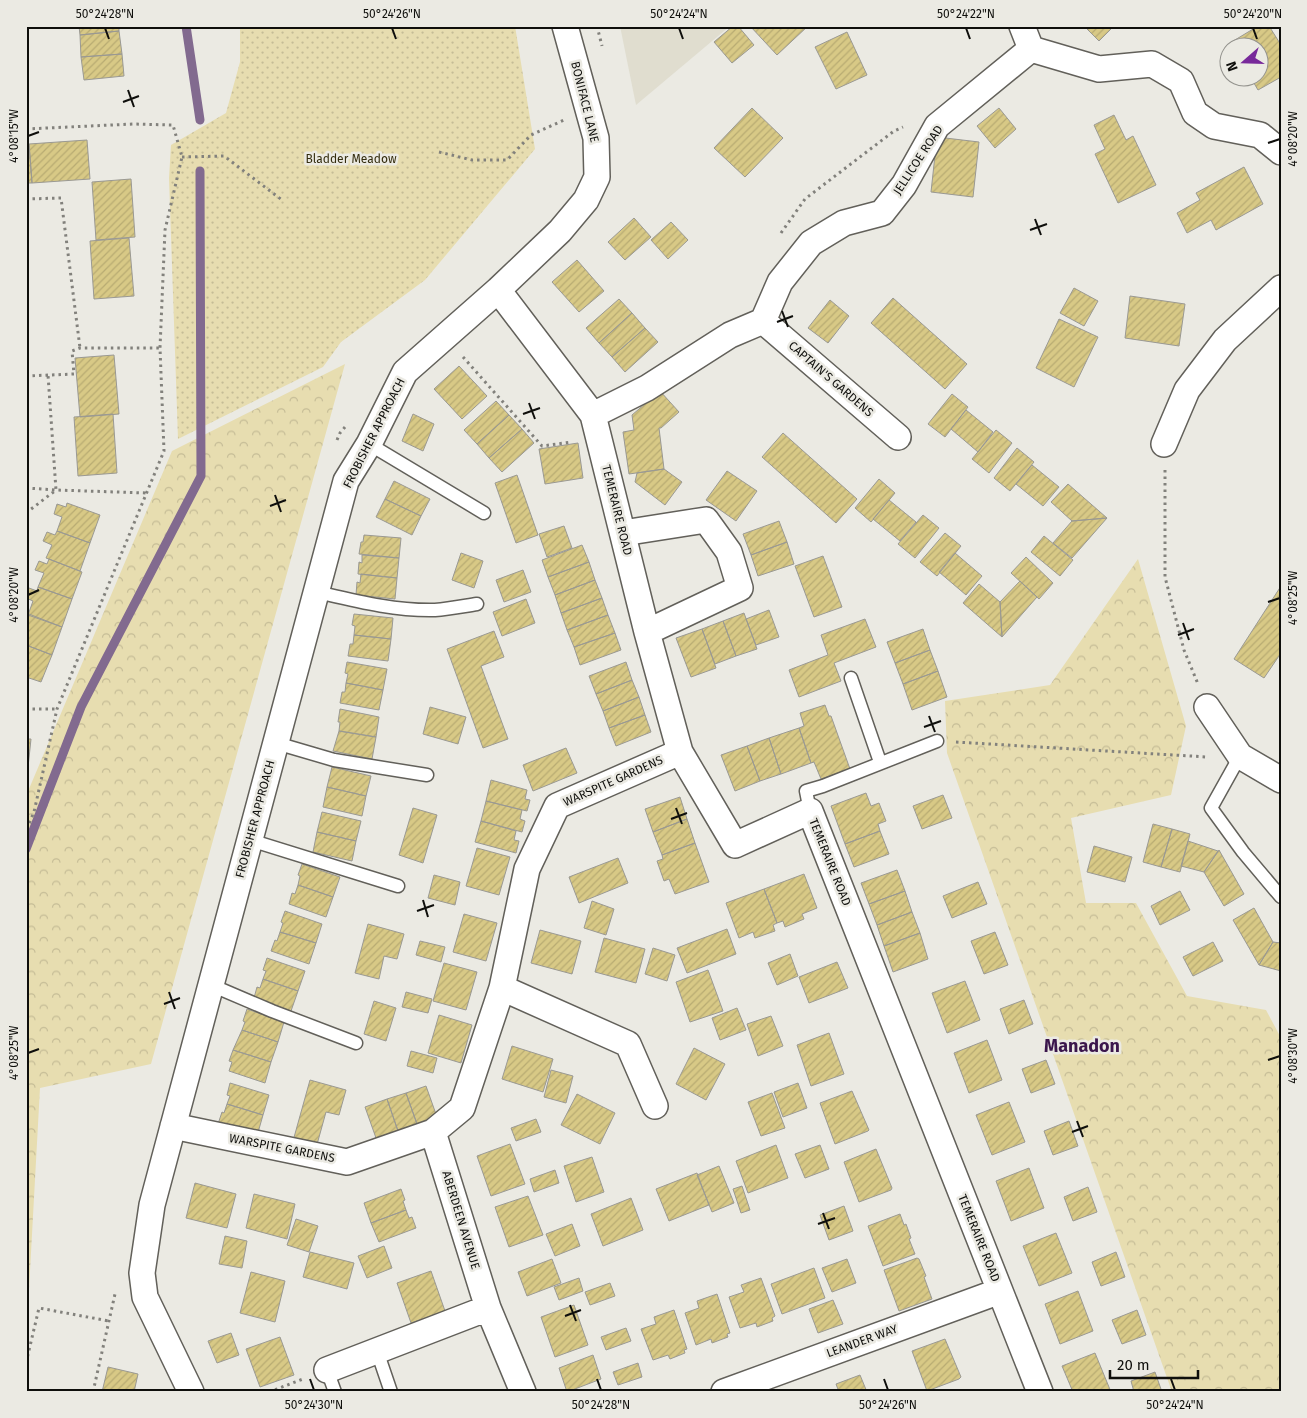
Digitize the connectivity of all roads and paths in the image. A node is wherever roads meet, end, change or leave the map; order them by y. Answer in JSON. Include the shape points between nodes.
{"nodes":[{"id":1,"x":565,"y":26,"type":"edge"},
{"id":2,"x":1022,"y":26,"type":"edge"},
{"id":3,"x":1031,"y":50,"type":"junction"},
{"id":4,"x":588,"y":109,"type":"junction"},
{"id":5,"x":26,"y":129,"type":"edge"},
{"id":6,"x":439,"y":152,"type":"dead end"},
{"id":7,"x":1281,"y":152,"type":"edge"},
{"id":8,"x":182,"y":157,"type":"junction"},
{"id":9,"x":26,"y":199,"type":"edge"},
{"id":10,"x":282,"y":200,"type":"dead end"},
{"id":11,"x":1281,"y":288,"type":"edge"},
{"id":12,"x":498,"y":290,"type":"junction"},
{"id":13,"x":763,"y":321,"type":"junction"},
{"id":14,"x":446,"y":337,"type":"junction"},
{"id":15,"x":80,"y":348,"type":"junction"},
{"id":16,"x":160,"y":348,"type":"junction"},
{"id":17,"x":48,"y":375,"type":"junction"},
{"id":18,"x":26,"y":376,"type":"edge"},
{"id":19,"x":593,"y":414,"type":"junction"},
{"id":20,"x":599,"y":438,"type":"junction"},
{"id":21,"x":898,"y":438,"type":"dead end"},
{"id":22,"x":370,"y":444,"type":"junction"},
{"id":23,"x":1164,"y":444,"type":"joint"},
{"id":24,"x":26,"y":488,"type":"edge"},
{"id":25,"x":56,"y":490,"type":"junction"},
{"id":26,"x":147,"y":493,"type":"junction"},
{"id":27,"x":484,"y":512,"type":"dead end"},
{"id":28,"x":26,"y":513,"type":"edge"},
{"id":29,"x":623,"y":534,"type":"junction"},
{"id":30,"x":316,"y":592,"type":"junction"},
{"id":31,"x":478,"y":604,"type":"dead end"},
{"id":32,"x":647,"y":632,"type":"junction"},
{"id":33,"x":851,"y":678,"type":"dead end"},
{"id":34,"x":1207,"y":707,"type":"joint"},
{"id":35,"x":26,"y":709,"type":"edge"},
{"id":36,"x":57,"y":709,"type":"junction"},
{"id":37,"x":937,"y":740,"type":"joint"},
{"id":38,"x":276,"y":743,"type":"junction"},
{"id":39,"x":680,"y":752,"type":"junction"},
{"id":40,"x":1240,"y":756,"type":"junction"},
{"id":41,"x":880,"y":762,"type":"junction"},
{"id":42,"x":427,"y":775,"type":"dead end"},
{"id":43,"x":1281,"y":780,"type":"edge"},
{"id":44,"x":810,"y":811,"type":"junction"},
{"id":45,"x":28,"y":822,"type":"edge"},
{"id":46,"x":26,"y":830,"type":"edge"},
{"id":47,"x":250,"y":840,"type":"junction"},
{"id":48,"x":398,"y":886,"type":"dead end"},
{"id":49,"x":1281,"y":897,"type":"edge"},
{"id":50,"x":211,"y":985,"type":"junction"},
{"id":51,"x":502,"y":988,"type":"junction"},
{"id":52,"x":356,"y":1044,"type":"dead end"},
{"id":53,"x":654,"y":1106,"type":"dead end"},
{"id":54,"x":173,"y":1126,"type":"junction"},
{"id":55,"x":433,"y":1132,"type":"junction"},
{"id":56,"x":116,"y":1287,"type":"dead end"},
{"id":57,"x":1000,"y":1291,"type":"junction"},
{"id":58,"x":488,"y":1308,"type":"junction"},
{"id":59,"x":109,"y":1321,"type":"junction"},
{"id":60,"x":377,"y":1351,"type":"junction"},
{"id":61,"x":26,"y":1363,"type":"edge"},
{"id":62,"x":331,"y":1381,"type":"edge"},
{"id":63,"x":93,"y":1392,"type":"edge"},
{"id":64,"x":192,"y":1392,"type":"edge"},
{"id":65,"x":269,"y":1392,"type":"edge"},
{"id":66,"x":391,"y":1392,"type":"edge"},
{"id":67,"x":523,"y":1392,"type":"edge"},
{"id":68,"x":724,"y":1392,"type":"edge"},
{"id":69,"x":1040,"y":1392,"type":"edge"}],
"edges":[{"from":1,"to":4,"type":"street","name":"BONIFACE LANE"},
{"from":2,"to":3,"type":"street"},
{"from":3,"to":7,"type":"street","via":[[1099,69],[1152,64],[1181,81],[1196,113],[1214,126],[1260,134]]},
{"from":3,"to":13,"type":"street","name":"JELLICOE ROAD","via":[[937,126],[904,185],[882,213],[844,223],[811,243],[780,282]]},
{"from":4,"to":6,"type":"path","via":[[532,135],[507,160],[472,160]]},
{"from":4,"to":12,"type":"street","name":"BONIFACE LANE","via":[[596,138],[597,177],[586,200],[560,232]]},
{"from":5,"to":8,"type":"path","via":[[174,125]]},
{"from":8,"to":10,"type":"path","via":[[224,156]]},
{"from":8,"to":16,"type":"path","via":[[165,230]]},
{"from":9,"to":15,"type":"path","via":[[61,198]]},
{"from":11,"to":23,"type":"street","via":[[1225,340],[1187,390]]},
{"from":12,"to":14,"type":"street","name":"FROBISHER APPROACH"},
{"from":12,"to":19,"type":"street","name":"TEMERAIRE ROAD"},
{"from":13,"to":19,"type":"street","via":[[730,335],[647,388]]},
{"from":13,"to":21,"type":"street","name":"CAPTAIN'S GARDENS"},
{"from":14,"to":20,"type":"path","via":[[542,446]]},
{"from":14,"to":22,"type":"street","name":"FROBISHER APPROACH","via":[[405,372]]},
{"from":15,"to":16,"type":"path"},
{"from":15,"to":17,"type":"path","via":[[72,351],[74,374]]},
{"from":16,"to":26,"type":"path","via":[[164,451]]},
{"from":17,"to":18,"type":"path"},
{"from":17,"to":25,"type":"path"},
{"from":19,"to":20,"type":"street","name":"TEMERAIRE ROAD"},
{"from":20,"to":29,"type":"street","name":"TEMERAIRE ROAD"},
{"from":22,"to":27,"type":"lane"},
{"from":22,"to":30,"type":"street","name":"FROBISHER APPROACH","via":[[346,481]]},
{"from":23,"to":34,"type":"path","via":[[1164,577],[1184,650]]},
{"from":24,"to":25,"type":"path"},
{"from":25,"to":26,"type":"path"},
{"from":25,"to":28,"type":"path"},
{"from":26,"to":36,"type":"path"},
{"from":29,"to":32,"type":"street","name":"TEMERAIRE ROAD"},
{"from":29,"to":32,"type":"street","via":[[706,520],[729,552],[740,588]]},
{"from":30,"to":31,"type":"lane","via":[[391,608],[436,610]]},
{"from":30,"to":38,"type":"street","name":"FROBISHER APPROACH"},
{"from":32,"to":39,"type":"street","name":"TEMERAIRE ROAD"},
{"from":33,"to":41,"type":"lane"},
{"from":34,"to":40,"type":"street"},
{"from":35,"to":36,"type":"path"},
{"from":36,"to":45,"type":"path","via":[[34,812]]},
{"from":37,"to":40,"type":"path","via":[[1208,757]]},
{"from":37,"to":41,"type":"lane"},
{"from":38,"to":42,"type":"lane","via":[[334,760]]},
{"from":38,"to":47,"type":"street","name":"FROBISHER APPROACH"},
{"from":39,"to":44,"type":"street","name":"TEMERAIRE ROAD","via":[[735,845]]},
{"from":39,"to":51,"type":"street","name":"WARSPITE GARDENS","via":[[556,806],[527,869]]},
{"from":40,"to":43,"type":"street"},
{"from":40,"to":49,"type":"lane","via":[[1211,808]]},
{"from":41,"to":44,"type":"lane","via":[[806,791]]},
{"from":44,"to":57,"type":"street","name":"TEMERAIRE ROAD"},
{"from":45,"to":46,"type":"path"},
{"from":47,"to":48,"type":"lane"},
{"from":47,"to":50,"type":"street","name":"FROBISHER APPROACH"},
{"from":50,"to":52,"type":"lane"},
{"from":50,"to":54,"type":"street","name":"FROBISHER APPROACH"},
{"from":51,"to":53,"type":"street","via":[[628,1044]]},
{"from":51,"to":55,"type":"street","name":"WARSPITE GARDENS","via":[[462,1108]]},
{"from":54,"to":55,"type":"street","name":"WARSPITE GARDENS","via":[[347,1162]]},
{"from":54,"to":64,"type":"street","name":"FROBISHER APPROACH","via":[[152,1205],[142,1273],[145,1298]]},
{"from":55,"to":58,"type":"street","name":"ABERDEEN AVENUE"},
{"from":56,"to":59,"type":"path"},
{"from":57,"to":68,"type":"street","name":"LEANDER WAY"},
{"from":57,"to":69,"type":"street","name":"TEMERAIRE ROAD"},
{"from":58,"to":60,"type":"street"},
{"from":58,"to":67,"type":"street","name":"ABERDEEN AVENUE"},
{"from":59,"to":61,"type":"path","via":[[39,1308]]},
{"from":59,"to":63,"type":"path"},
{"from":60,"to":62,"type":"street"},
{"from":60,"to":66,"type":"lane"},
{"from":62,"to":65,"type":"path"}]}
